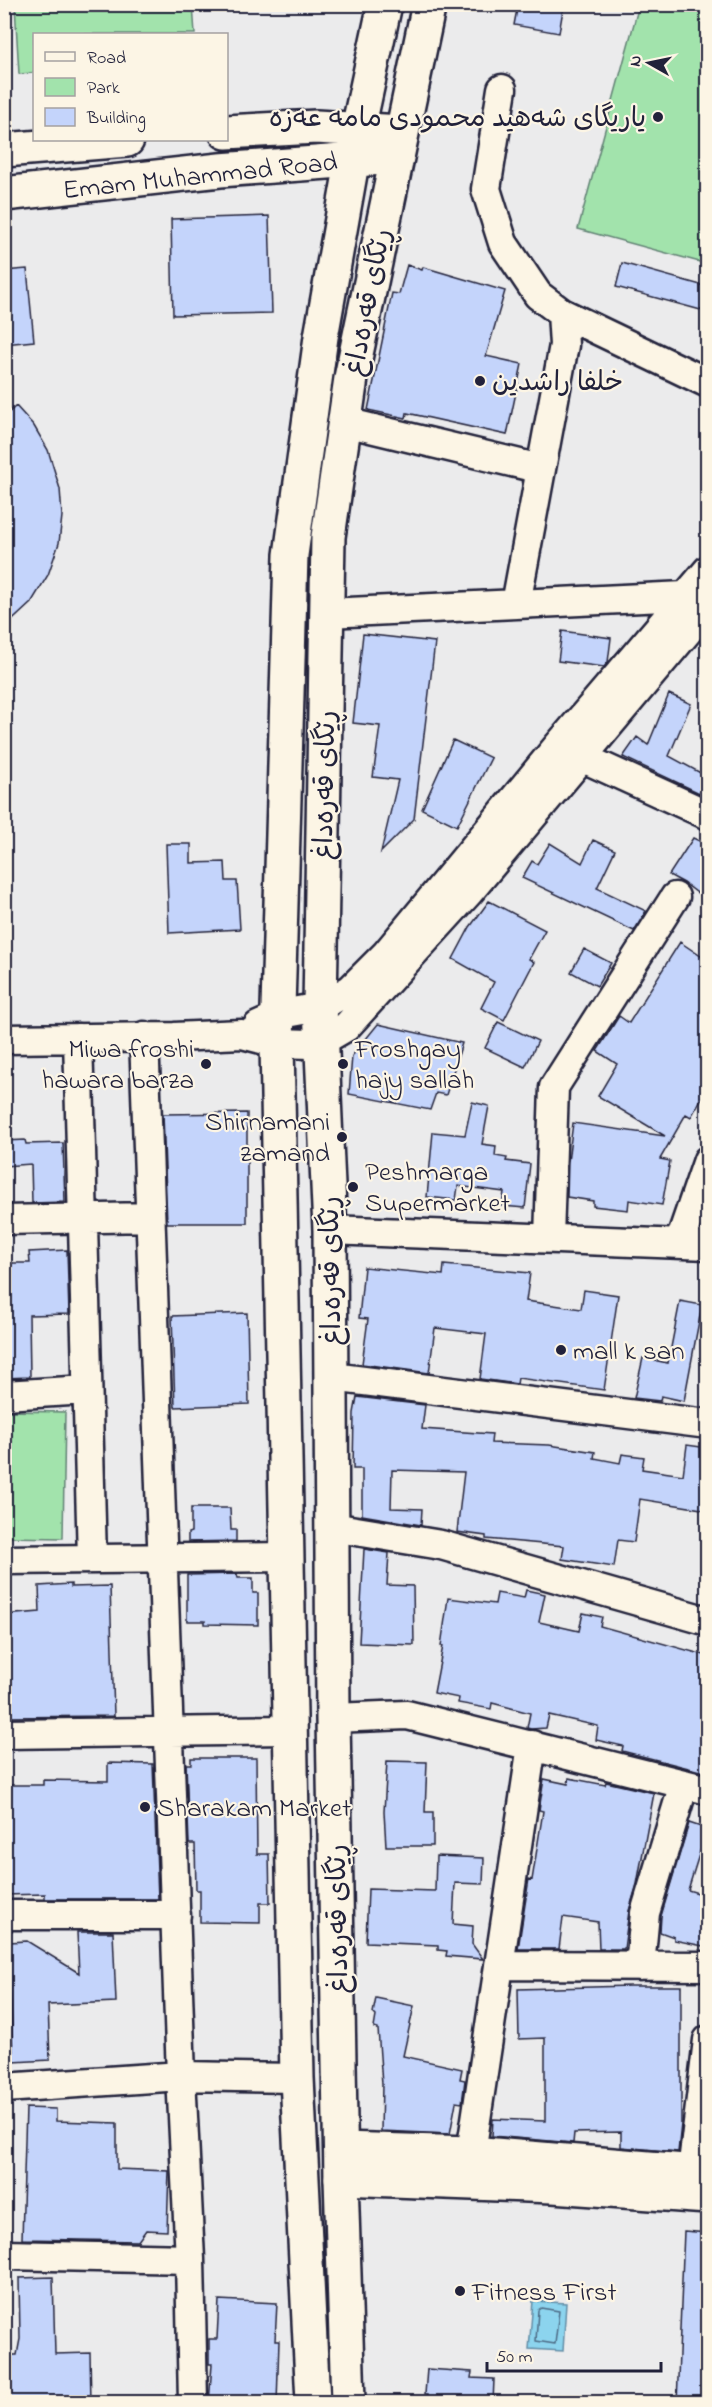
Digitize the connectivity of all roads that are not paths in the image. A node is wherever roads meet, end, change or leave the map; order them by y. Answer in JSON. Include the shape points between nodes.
{"nodes":[{"id":1,"x":385,"y":4,"type":"edge"},
{"id":2,"x":429,"y":4,"type":"edge"},
{"id":3,"x":502,"y":89,"type":"dead end"},
{"id":4,"x":228,"y":132,"type":"edge"},
{"id":5,"x":115,"y":141,"type":"edge"},
{"id":6,"x":399,"y":144,"type":"junction"},
{"id":7,"x":356,"y":145,"type":"junction"},
{"id":8,"x":4,"y":150,"type":"edge"},
{"id":9,"x":219,"y":155,"type":"edge"},
{"id":10,"x":4,"y":194,"type":"edge"},
{"id":11,"x":562,"y":313,"type":"junction"},
{"id":12,"x":708,"y":383,"type":"edge"},
{"id":13,"x":345,"y":422,"type":"junction"},
{"id":14,"x":541,"y":469,"type":"junction"},
{"id":15,"x":708,"y":570,"type":"edge"},
{"id":16,"x":696,"y":602,"type":"edge"},
{"id":17,"x":516,"y":604,"type":"junction"},
{"id":18,"x":327,"y":613,"type":"junction"},
{"id":19,"x":570,"y":752,"type":"junction"},
{"id":20,"x":708,"y":814,"type":"edge"},
{"id":21,"x":675,"y":897,"type":"dead end"},
{"id":22,"x":320,"y":1007,"type":"junction"},
{"id":23,"x":278,"y":1030,"type":"junction"},
{"id":24,"x":144,"y":1036,"type":"junction"},
{"id":25,"x":78,"y":1038,"type":"junction"},
{"id":26,"x":4,"y":1039,"type":"edge"},
{"id":27,"x":322,"y":1041,"type":"junction"},
{"id":28,"x":708,"y":1160,"type":"edge"},
{"id":29,"x":149,"y":1217,"type":"junction"},
{"id":30,"x":82,"y":1218,"type":"junction"},
{"id":31,"x":4,"y":1220,"type":"edge"},
{"id":32,"x":330,"y":1230,"type":"junction"},
{"id":33,"x":549,"y":1238,"type":"junction"},
{"id":34,"x":679,"y":1244,"type":"junction"},
{"id":35,"x":708,"y":1245,"type":"edge"},
{"id":36,"x":332,"y":1377,"type":"junction"},
{"id":37,"x":87,"y":1390,"type":"junction"},
{"id":38,"x":4,"y":1395,"type":"edge"},
{"id":39,"x":708,"y":1424,"type":"edge"},
{"id":40,"x":332,"y":1527,"type":"junction"},
{"id":41,"x":287,"y":1557,"type":"junction"},
{"id":42,"x":163,"y":1558,"type":"junction"},
{"id":43,"x":92,"y":1559,"type":"junction"},
{"id":44,"x":4,"y":1560,"type":"edge"},
{"id":45,"x":708,"y":1621,"type":"edge"},
{"id":46,"x":333,"y":1718,"type":"junction"},
{"id":47,"x":290,"y":1730,"type":"junction"},
{"id":48,"x":169,"y":1731,"type":"junction"},
{"id":49,"x":4,"y":1734,"type":"edge"},
{"id":50,"x":532,"y":1745,"type":"junction"},
{"id":51,"x":696,"y":1787,"type":"edge"},
{"id":52,"x":4,"y":1915,"type":"edge"},
{"id":53,"x":176,"y":1915,"type":"junction"},
{"id":54,"x":499,"y":1965,"type":"junction"},
{"id":55,"x":640,"y":1966,"type":"junction"},
{"id":56,"x":708,"y":1966,"type":"edge"},
{"id":57,"x":708,"y":2040,"type":"edge"},
{"id":58,"x":181,"y":2076,"type":"junction"},
{"id":59,"x":297,"y":2078,"type":"junction"},
{"id":60,"x":4,"y":2088,"type":"edge"},
{"id":61,"x":471,"y":2153,"type":"junction"},
{"id":62,"x":341,"y":2164,"type":"junction"},
{"id":63,"x":702,"y":2181,"type":"edge"},
{"id":64,"x":4,"y":2255,"type":"edge"},
{"id":65,"x":190,"y":2259,"type":"junction"},
{"id":66,"x":193,"y":2403,"type":"edge"},
{"id":67,"x":313,"y":2403,"type":"edge"},
{"id":68,"x":348,"y":2403,"type":"edge"}],
"edges":[{"from":1,"to":7,"type":"main road","name":"ڕێگای قەرەداغ"},
{"from":2,"to":6,"type":"main road","name":"ڕێگای قەرەداغ"},
{"from":3,"to":11,"type":"street","via":[[486,189],[503,243],[538,295]]},
{"from":4,"to":7,"type":"main road","name":"Emam Muhammad Road","via":[[316,127]]},
{"from":5,"to":8,"type":"main road","name":"Emam Muhammad Road"},
{"from":6,"to":7,"type":"main road","name":"Emam Muhammad Road"},
{"from":6,"to":13,"type":"main road","name":"ڕێگای قەرەداغ"},
{"from":7,"to":9,"type":"main road","name":"Emam Muhammad Road"},
{"from":7,"to":23,"type":"main road","name":"ڕێگای قەرەداغ","via":[[321,337],[291,555]]},
{"from":9,"to":10,"type":"main road","name":"Emam Muhammad Road"},
{"from":11,"to":12,"type":"street"},
{"from":11,"to":14,"type":"street","via":[[564,345]]},
{"from":13,"to":14,"type":"street"},
{"from":13,"to":18,"type":"main road","name":"ڕێگای قەرەداغ","via":[[328,537]]},
{"from":14,"to":17,"type":"street"},
{"from":15,"to":16,"type":"street"},
{"from":16,"to":17,"type":"street"},
{"from":16,"to":19,"type":"street"},
{"from":17,"to":18,"type":"street"},
{"from":18,"to":22,"type":"main road","name":"ڕێگای قەرەداغ"},
{"from":19,"to":20,"type":"street"},
{"from":19,"to":22,"type":"street","via":[[386,954],[351,989]]},
{"from":19,"to":27,"type":"street","via":[[469,892],[346,1027]]},
{"from":21,"to":33,"type":"street","via":[[554,1087]]},
{"from":22,"to":23,"type":"street","via":[[287,1013]]},
{"from":22,"to":27,"type":"main road","name":"ڕێگای قەرەداغ"},
{"from":23,"to":24,"type":"street","via":[[174,1038]]},
{"from":23,"to":27,"type":"street","via":[[311,1044]]},
{"from":23,"to":41,"type":"main road","name":"ڕێگای قەرەداغ"},
{"from":24,"to":25,"type":"street"},
{"from":24,"to":29,"type":"street"},
{"from":25,"to":26,"type":"street"},
{"from":25,"to":30,"type":"street"},
{"from":27,"to":32,"type":"main road","name":"ڕێگای قەرەداغ"},
{"from":28,"to":34,"type":"street"},
{"from":29,"to":30,"type":"street"},
{"from":29,"to":42,"type":"street"},
{"from":30,"to":31,"type":"street"},
{"from":30,"to":37,"type":"street"},
{"from":32,"to":33,"type":"street"},
{"from":32,"to":36,"type":"main road","name":"ڕێگای قەرەداغ"},
{"from":33,"to":34,"type":"street"},
{"from":34,"to":35,"type":"street"},
{"from":36,"to":39,"type":"street"},
{"from":36,"to":40,"type":"main road","name":"ڕێگای قەرەداغ"},
{"from":37,"to":38,"type":"street"},
{"from":37,"to":43,"type":"street"},
{"from":40,"to":45,"type":"street","via":[[441,1545]]},
{"from":40,"to":46,"type":"main road","name":"ڕێگای قەرەداغ"},
{"from":41,"to":42,"type":"street"},
{"from":41,"to":47,"type":"main road","name":"ڕێگای قەرەداغ"},
{"from":42,"to":43,"type":"street"},
{"from":42,"to":48,"type":"street"},
{"from":43,"to":44,"type":"street"},
{"from":46,"to":50,"type":"street","via":[[407,1715]]},
{"from":46,"to":62,"type":"main road","name":"ڕێگای قەرەداغ"},
{"from":47,"to":48,"type":"street"},
{"from":47,"to":59,"type":"main road","name":"ڕێگای قەرەداغ"},
{"from":48,"to":49,"type":"street"},
{"from":48,"to":53,"type":"street"},
{"from":50,"to":51,"type":"street"},
{"from":50,"to":54,"type":"street"},
{"from":51,"to":55,"type":"street","via":[[645,1913]]},
{"from":52,"to":53,"type":"street"},
{"from":53,"to":58,"type":"street"},
{"from":54,"to":55,"type":"street"},
{"from":54,"to":61,"type":"street"},
{"from":55,"to":56,"type":"street"},
{"from":57,"to":63,"type":"street"},
{"from":58,"to":59,"type":"street"},
{"from":58,"to":60,"type":"street"},
{"from":58,"to":65,"type":"street"},
{"from":59,"to":67,"type":"main road","name":"ڕێگای قەرەداغ"},
{"from":61,"to":62,"type":"main road"},
{"from":61,"to":63,"type":"main road"},
{"from":62,"to":63,"type":"main road","via":[[553,2186]]},
{"from":62,"to":68,"type":"main road","name":"ڕێگای قەرەداغ"},
{"from":64,"to":65,"type":"street"},
{"from":65,"to":66,"type":"street"}]}
